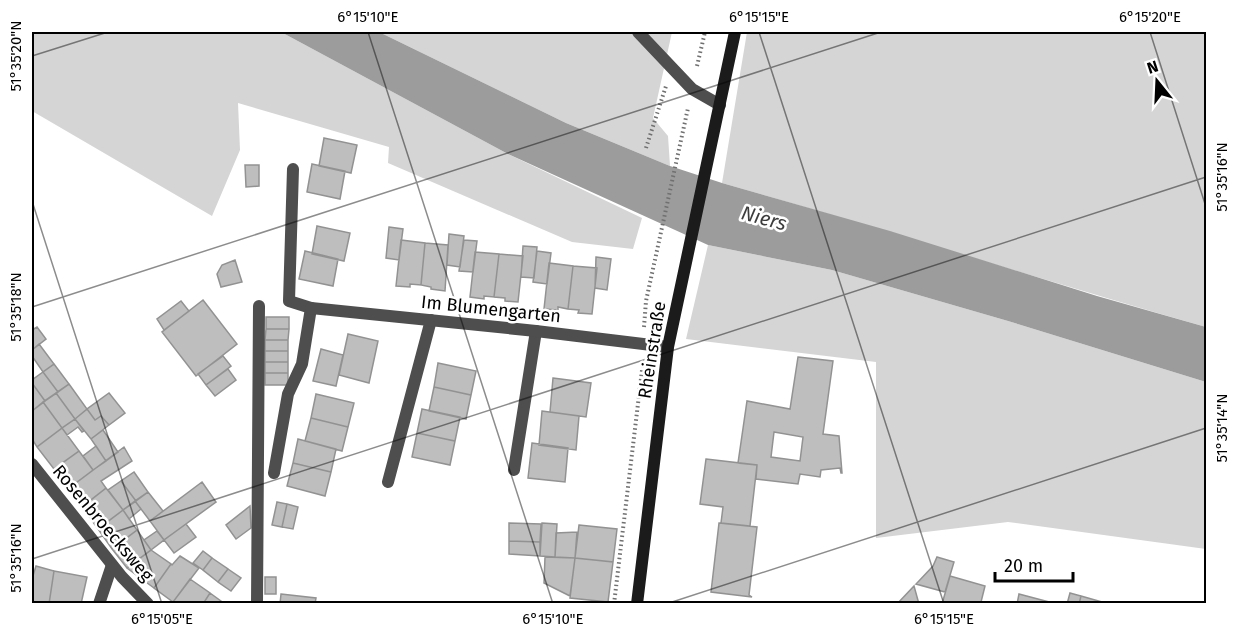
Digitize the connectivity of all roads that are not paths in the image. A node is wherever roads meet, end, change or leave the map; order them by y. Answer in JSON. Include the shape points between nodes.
{"nodes":[{"id":1,"x":638,"y":32,"type":"edge"},
{"id":2,"x":735,"y":32,"type":"edge"},
{"id":3,"x":720,"y":105,"type":"junction"},
{"id":4,"x":293,"y":169,"type":"dead end"},
{"id":5,"x":259,"y":306,"type":"dead end"},
{"id":6,"x":311,"y":308,"type":"junction"},
{"id":7,"x":431,"y":321,"type":"junction"},
{"id":8,"x":536,"y":331,"type":"junction"},
{"id":9,"x":668,"y":348,"type":"junction"},
{"id":10,"x":32,"y":464,"type":"edge"},
{"id":11,"x":513,"y":470,"type":"dead end"},
{"id":12,"x":274,"y":473,"type":"dead end"},
{"id":13,"x":388,"y":482,"type":"dead end"},
{"id":14,"x":112,"y":565,"type":"junction"},
{"id":15,"x":99,"y":603,"type":"edge"},
{"id":16,"x":148,"y":603,"type":"edge"},
{"id":17,"x":257,"y":603,"type":"edge"},
{"id":18,"x":637,"y":603,"type":"edge"}],
"edges":[{"from":1,"to":3,"type":"street","via":[[692,89]]},
{"from":2,"to":3,"type":"main road","name":"Rheinstraße"},
{"from":3,"to":9,"type":"main road","name":"Rheinstraße"},
{"from":4,"to":6,"type":"street","via":[[289,301]]},
{"from":5,"to":17,"type":"street"},
{"from":6,"to":7,"type":"street","name":"Im Blumengarten"},
{"from":6,"to":12,"type":"street","via":[[302,364],[288,394]]},
{"from":7,"to":8,"type":"street","name":"Im Blumengarten"},
{"from":7,"to":13,"type":"street"},
{"from":8,"to":9,"type":"street","name":"Im Blumengarten"},
{"from":8,"to":11,"type":"street"},
{"from":9,"to":18,"type":"main road","name":"Rheinstraße"},
{"from":10,"to":14,"type":"street","name":"Rosenbroecksweg"},
{"from":14,"to":15,"type":"street"},
{"from":14,"to":16,"type":"street","name":"Rosenbroecksweg"}]}
